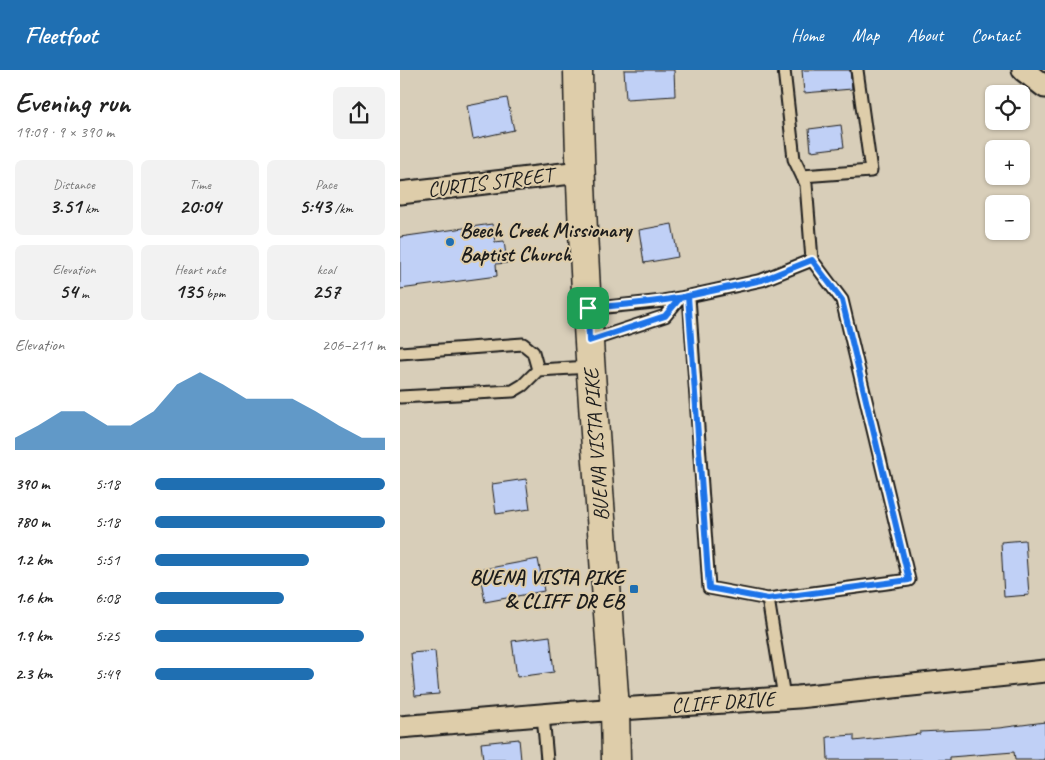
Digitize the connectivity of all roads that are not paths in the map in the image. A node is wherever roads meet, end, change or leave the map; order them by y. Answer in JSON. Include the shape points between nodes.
{"nodes":[{"id":1,"x":578,"y":70,"type":"edge"},
{"id":2,"x":784,"y":70,"type":"edge"},
{"id":3,"x":857,"y":70,"type":"edge"},
{"id":4,"x":1023,"y":70,"type":"edge"},
{"id":5,"x":1045,"y":87,"type":"edge"},
{"id":6,"x":580,"y":172,"type":"junction"},
{"id":7,"x":802,"y":176,"type":"junction"},
{"id":8,"x":400,"y":193,"type":"edge"},
{"id":9,"x":812,"y":260,"type":"junction"},
{"id":10,"x":684,"y":297,"type":"junction"},
{"id":11,"x":588,"y":308,"type":"junction"},
{"id":12,"x":400,"y":353,"type":"edge"},
{"id":13,"x":590,"y":354,"type":"junction"},
{"id":14,"x":538,"y":370,"type":"junction"},
{"id":15,"x":400,"y":397,"type":"edge"},
{"id":16,"x":768,"y":599,"type":"junction"},
{"id":17,"x":1045,"y":670,"type":"edge"},
{"id":18,"x":784,"y":698,"type":"junction"},
{"id":19,"x":615,"y":709,"type":"junction"},
{"id":20,"x":543,"y":715,"type":"junction"},
{"id":21,"x":400,"y":727,"type":"edge"},
{"id":22,"x":547,"y":760,"type":"edge"},
{"id":23,"x":616,"y":760,"type":"edge"}],
"edges":[{"from":1,"to":6,"type":"main road","name":"BUENA VISTA PIKE"},
{"from":2,"to":7,"type":"lane","via":[[794,160]]},
{"from":3,"to":7,"type":"lane","via":[[871,170]]},
{"from":4,"to":5,"type":"street"},
{"from":6,"to":8,"type":"street","name":"CURTIS STREET"},
{"from":6,"to":11,"type":"main road","name":"BUENA VISTA PIKE"},
{"from":7,"to":9,"type":"lane","via":[[806,184]]},
{"from":9,"to":10,"type":"lane","via":[[762,280]]},
{"from":9,"to":16,"type":"lane","via":[[842,300],[909,580]]},
{"from":10,"to":11,"type":"lane"},
{"from":10,"to":13,"type":"lane","via":[[665,316]]},
{"from":10,"to":16,"type":"lane","via":[[709,588]]},
{"from":11,"to":13,"type":"main road","name":"BUENA VISTA PIKE"},
{"from":12,"to":14,"type":"lane","via":[[523,344],[533,352]]},
{"from":13,"to":14,"type":"lane"},
{"from":13,"to":19,"type":"main road","name":"BUENA VISTA PIKE"},
{"from":14,"to":15,"type":"lane","via":[[513,391]]},
{"from":16,"to":18,"type":"lane"},
{"from":17,"to":18,"type":"street","name":"CLIFF DRIVE"},
{"from":18,"to":19,"type":"street","name":"CLIFF DRIVE"},
{"from":19,"to":20,"type":"street","name":"CLIFF DRIVE"},
{"from":19,"to":23,"type":"main road","name":"BUENA VISTA PIKE"},
{"from":20,"to":21,"type":"street","name":"CLIFF DRIVE"},
{"from":20,"to":22,"type":"lane"}]}
